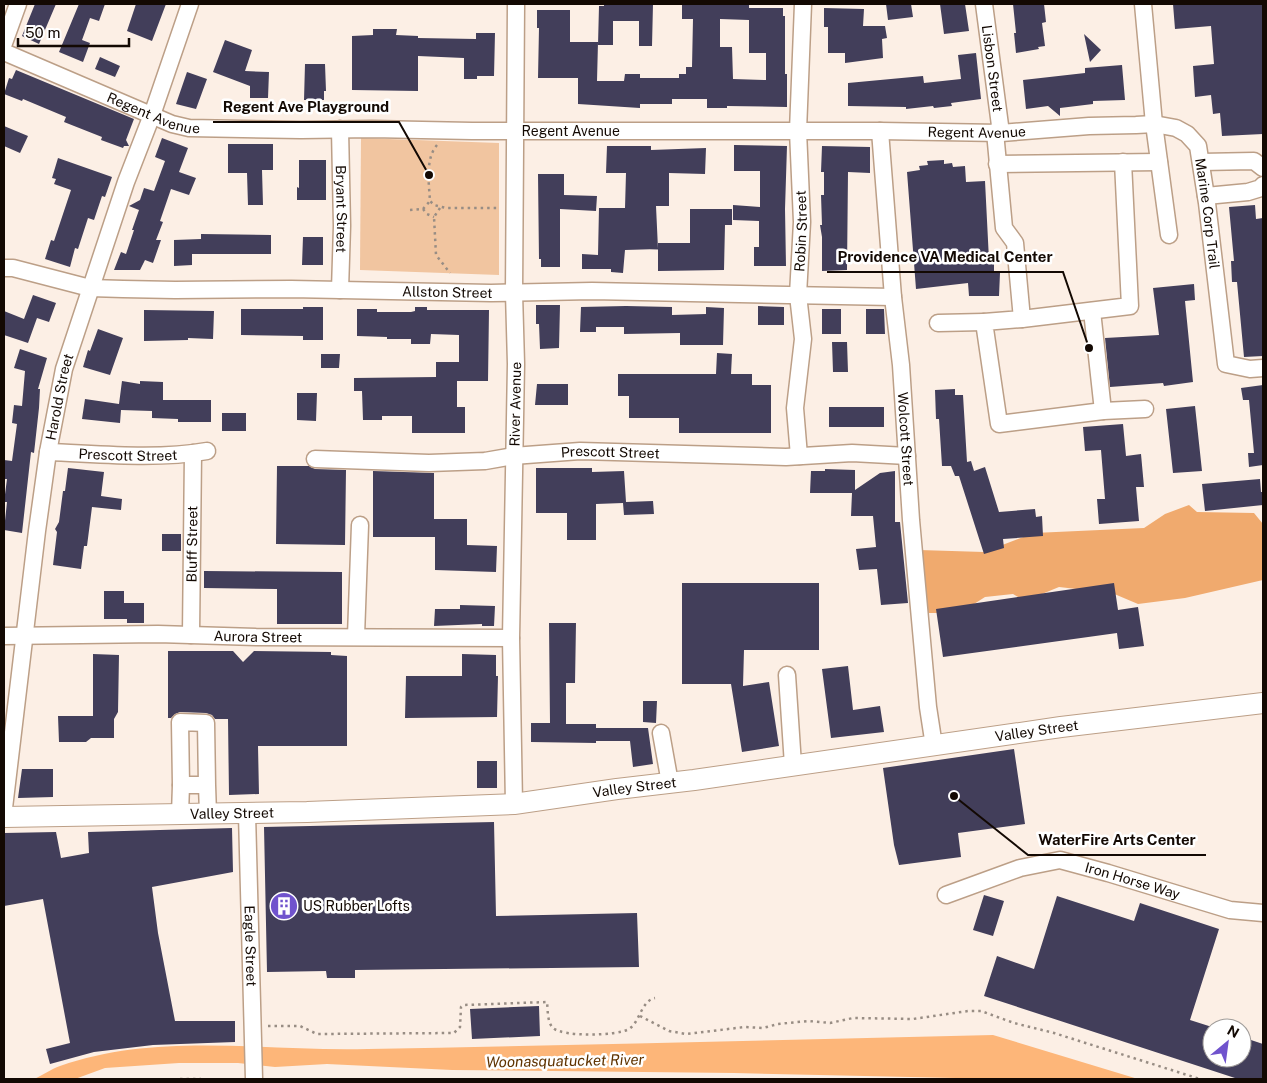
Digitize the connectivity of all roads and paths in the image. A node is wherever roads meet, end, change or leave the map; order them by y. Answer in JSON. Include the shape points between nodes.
{"nodes":[{"id":1,"x":18,"y":4,"type":"edge"},
{"id":2,"x":190,"y":4,"type":"edge"},
{"id":3,"x":516,"y":4,"type":"edge"},
{"id":4,"x":803,"y":4,"type":"edge"},
{"id":5,"x":984,"y":4,"type":"edge"},
{"id":6,"x":1143,"y":4,"type":"edge"},
{"id":7,"x":4,"y":44,"type":"edge"},
{"id":8,"x":4,"y":52,"type":"edge"},
{"id":9,"x":152,"y":115,"type":"junction"},
{"id":10,"x":1154,"y":124,"type":"junction"},
{"id":11,"x":340,"y":129,"type":"junction"},
{"id":12,"x":516,"y":130,"type":"junction"},
{"id":13,"x":798,"y":131,"type":"junction"},
{"id":14,"x":880,"y":131,"type":"junction"},
{"id":15,"x":998,"y":132,"type":"junction"},
{"id":16,"x":440,"y":143,"type":"dead end"},
{"id":17,"x":1123,"y":162,"type":"junction"},
{"id":18,"x":1159,"y":162,"type":"junction"},
{"id":19,"x":1201,"y":162,"type":"junction"},
{"id":20,"x":997,"y":164,"type":"junction"},
{"id":21,"x":1263,"y":168,"type":"edge"},
{"id":22,"x":1263,"y":185,"type":"edge"},
{"id":23,"x":1206,"y":196,"type":"junction"},
{"id":24,"x":430,"y":201,"type":"junction"},
{"id":25,"x":440,"y":208,"type":"junction"},
{"id":26,"x":515,"y":208,"type":"junction"},
{"id":27,"x":423,"y":209,"type":"junction"},
{"id":28,"x":410,"y":210,"type":"dead end"},
{"id":29,"x":434,"y":217,"type":"junction"},
{"id":30,"x":1169,"y":235,"type":"dead end"},
{"id":31,"x":4,"y":268,"type":"edge"},
{"id":32,"x":450,"y":273,"type":"dead end"},
{"id":33,"x":90,"y":288,"type":"junction"},
{"id":34,"x":340,"y":290,"type":"junction"},
{"id":35,"x":514,"y":293,"type":"junction"},
{"id":36,"x":798,"y":295,"type":"junction"},
{"id":37,"x":894,"y":297,"type":"junction"},
{"id":38,"x":1092,"y":312,"type":"junction"},
{"id":39,"x":1022,"y":319,"type":"junction"},
{"id":40,"x":984,"y":322,"type":"junction"},
{"id":41,"x":938,"y":323,"type":"dead end"},
{"id":42,"x":1263,"y":368,"type":"edge"},
{"id":43,"x":1146,"y":409,"type":"dead end"},
{"id":44,"x":1103,"y":411,"type":"junction"},
{"id":45,"x":48,"y":452,"type":"junction"},
{"id":46,"x":200,"y":452,"type":"joint"},
{"id":47,"x":513,"y":456,"type":"junction"},
{"id":48,"x":799,"y":456,"type":"junction"},
{"id":49,"x":906,"y":456,"type":"junction"},
{"id":50,"x":315,"y":459,"type":"dead end"},
{"id":51,"x":360,"y":525,"type":"dead end"},
{"id":52,"x":24,"y":635,"type":"junction"},
{"id":53,"x":191,"y":635,"type":"junction"},
{"id":54,"x":4,"y":636,"type":"edge"},
{"id":55,"x":356,"y":636,"type":"junction"},
{"id":56,"x":512,"y":638,"type":"junction"},
{"id":57,"x":787,"y":675,"type":"dead end"},
{"id":58,"x":1263,"y":704,"type":"edge"},
{"id":59,"x":661,"y":733,"type":"dead end"},
{"id":60,"x":934,"y":746,"type":"junction"},
{"id":61,"x":793,"y":766,"type":"junction"},
{"id":62,"x":670,"y":782,"type":"junction"},
{"id":63,"x":181,"y":785,"type":"junction"},
{"id":64,"x":207,"y":785,"type":"junction"},
{"id":65,"x":514,"y":804,"type":"junction"},
{"id":66,"x":4,"y":808,"type":"edge"},
{"id":67,"x":180,"y":814,"type":"junction"},
{"id":68,"x":208,"y":814,"type":"junction"},
{"id":69,"x":247,"y":814,"type":"junction"},
{"id":70,"x":4,"y":817,"type":"edge"},
{"id":71,"x":946,"y":895,"type":"dead end"},
{"id":72,"x":1263,"y":913,"type":"edge"},
{"id":73,"x":656,"y":998,"type":"dead end"},
{"id":74,"x":640,"y":1016,"type":"junction"},
{"id":75,"x":266,"y":1026,"type":"dead end"},
{"id":76,"x":254,"y":1075,"type":"edge"},
{"id":77,"x":180,"y":1079,"type":"edge"},
{"id":78,"x":201,"y":1079,"type":"edge"},
{"id":79,"x":1200,"y":1079,"type":"edge"}],
"edges":[{"from":1,"to":7,"type":"street"},
{"from":2,"to":9,"type":"street","name":"Harold Street"},
{"from":3,"to":12,"type":"street","name":"River Avenue"},
{"from":4,"to":13,"type":"street","name":"Robin Street"},
{"from":5,"to":15,"type":"street","name":"Lisbon Street"},
{"from":6,"to":10,"type":"street"},
{"from":8,"to":9,"type":"street","name":"Regent Avenue"},
{"from":9,"to":11,"type":"street","name":"Regent Avenue","via":[[189,128]]},
{"from":9,"to":33,"type":"street","name":"Harold Street"},
{"from":10,"to":15,"type":"street","name":"Regent Avenue"},
{"from":10,"to":18,"type":"street"},
{"from":10,"to":19,"type":"street","name":"Marine Corp Trail","via":[[1176,128],[1187,134],[1198,146]]},
{"from":11,"to":12,"type":"street","name":"Regent Avenue"},
{"from":11,"to":34,"type":"street","name":"Bryant Street"},
{"from":12,"to":13,"type":"street","name":"Regent Avenue"},
{"from":12,"to":26,"type":"street","name":"River Avenue"},
{"from":13,"to":14,"type":"street","name":"Regent Avenue"},
{"from":13,"to":36,"type":"street","name":"Robin Street","via":[[802,222]]},
{"from":14,"to":15,"type":"street","name":"Regent Avenue"},
{"from":14,"to":37,"type":"street","name":"Wolcott Street"},
{"from":15,"to":20,"type":"street","name":"Lisbon Street"},
{"from":16,"to":24,"type":"path","via":[[435,148],[430,166]]},
{"from":17,"to":18,"type":"street"},
{"from":17,"to":20,"type":"street"},
{"from":17,"to":38,"type":"street","via":[[1130,306]]},
{"from":18,"to":30,"type":"street"},
{"from":19,"to":21,"type":"street","via":[[1254,161]]},
{"from":19,"to":23,"type":"street","name":"Marine Corp Trail"},
{"from":20,"to":39,"type":"street","name":"Lisbon Street","via":[[1004,228],[1015,244]]},
{"from":22,"to":23,"type":"street","via":[[1248,192]]},
{"from":23,"to":42,"type":"street","name":"Marine Corp Trail","via":[[1226,364]]},
{"from":24,"to":25,"type":"path"},
{"from":24,"to":27,"type":"path"},
{"from":25,"to":26,"type":"path"},
{"from":25,"to":29,"type":"path"},
{"from":26,"to":35,"type":"street","name":"River Avenue"},
{"from":27,"to":28,"type":"path"},
{"from":27,"to":29,"type":"path"},
{"from":29,"to":32,"type":"path","via":[[436,255]]},
{"from":31,"to":33,"type":"street","name":"Allston Street"},
{"from":33,"to":34,"type":"street","name":"Allston Street"},
{"from":33,"to":45,"type":"street","name":"Harold Street","via":[[64,369]]},
{"from":34,"to":35,"type":"street","name":"Allston Street"},
{"from":35,"to":36,"type":"street","name":"Allston Street","via":[[592,291]]},
{"from":35,"to":47,"type":"street","name":"River Avenue"},
{"from":36,"to":37,"type":"street","name":"Allston Street"},
{"from":36,"to":48,"type":"street","name":"Robin Street","via":[[803,339],[795,408]]},
{"from":37,"to":49,"type":"street","name":"Wolcott Street"},
{"from":38,"to":39,"type":"street"},
{"from":38,"to":44,"type":"street"},
{"from":39,"to":40,"type":"street"},
{"from":40,"to":41,"type":"street"},
{"from":40,"to":44,"type":"street","via":[[999,424]]},
{"from":43,"to":44,"type":"street"},
{"from":45,"to":46,"type":"street","name":"Prescott Street","via":[[154,455]]},
{"from":45,"to":52,"type":"street","name":"Harold Street"},
{"from":46,"to":53,"type":"street","name":"Bluff Street"},
{"from":47,"to":48,"type":"street","name":"Prescott Street","via":[[580,451]]},
{"from":47,"to":50,"type":"street","name":"Prescott Street","via":[[485,461],[429,463]]},
{"from":47,"to":56,"type":"street","name":"River Avenue"},
{"from":48,"to":49,"type":"street","name":"Prescott Street","via":[[852,453]]},
{"from":49,"to":60,"type":"street","name":"Wolcott Street"},
{"from":51,"to":55,"type":"street"},
{"from":52,"to":53,"type":"street","name":"Aurora Street"},
{"from":52,"to":54,"type":"street","name":"Aurora Street"},
{"from":52,"to":66,"type":"street","name":"Harold Street"},
{"from":53,"to":55,"type":"street","name":"Aurora Street"},
{"from":55,"to":56,"type":"street","name":"Aurora Street"},
{"from":56,"to":65,"type":"street","name":"River Avenue"},
{"from":57,"to":61,"type":"street"},
{"from":58,"to":60,"type":"main road","name":"Valley Street","via":[[1061,727]]},
{"from":59,"to":62,"type":"street"},
{"from":60,"to":61,"type":"main road","name":"Valley Street"},
{"from":61,"to":62,"type":"main road","name":"Valley Street"},
{"from":62,"to":65,"type":"main road","name":"Valley Street"},
{"from":63,"to":64,"type":"street"},
{"from":63,"to":64,"type":"street","via":[[180,722],[206,723]]},
{"from":63,"to":67,"type":"street"},
{"from":64,"to":68,"type":"street"},
{"from":65,"to":69,"type":"main road","name":"Valley Street"},
{"from":67,"to":68,"type":"main road","name":"Valley Street"},
{"from":67,"to":70,"type":"main road","name":"Valley Street"},
{"from":68,"to":69,"type":"main road","name":"Valley Street"},
{"from":69,"to":76,"type":"street","name":"Eagle Street"},
{"from":71,"to":72,"type":"street","name":"Iron Horse Way","via":[[1020,868],[1060,860],[1230,910]]},
{"from":73,"to":74,"type":"path","via":[[650,999]]},
{"from":74,"to":75,"type":"path","via":[[623,1032],[594,1034],[561,1032],[552,1027],[547,1002],[464,1005],[461,1007],[460,1027],[454,1033],[317,1034],[300,1026]]},
{"from":74,"to":79,"type":"path","via":[[669,1031],[686,1034],[778,1024],[830,1023],[853,1018],[912,1019],[981,1011]]},
{"from":77,"to":78,"type":"path"}]}
